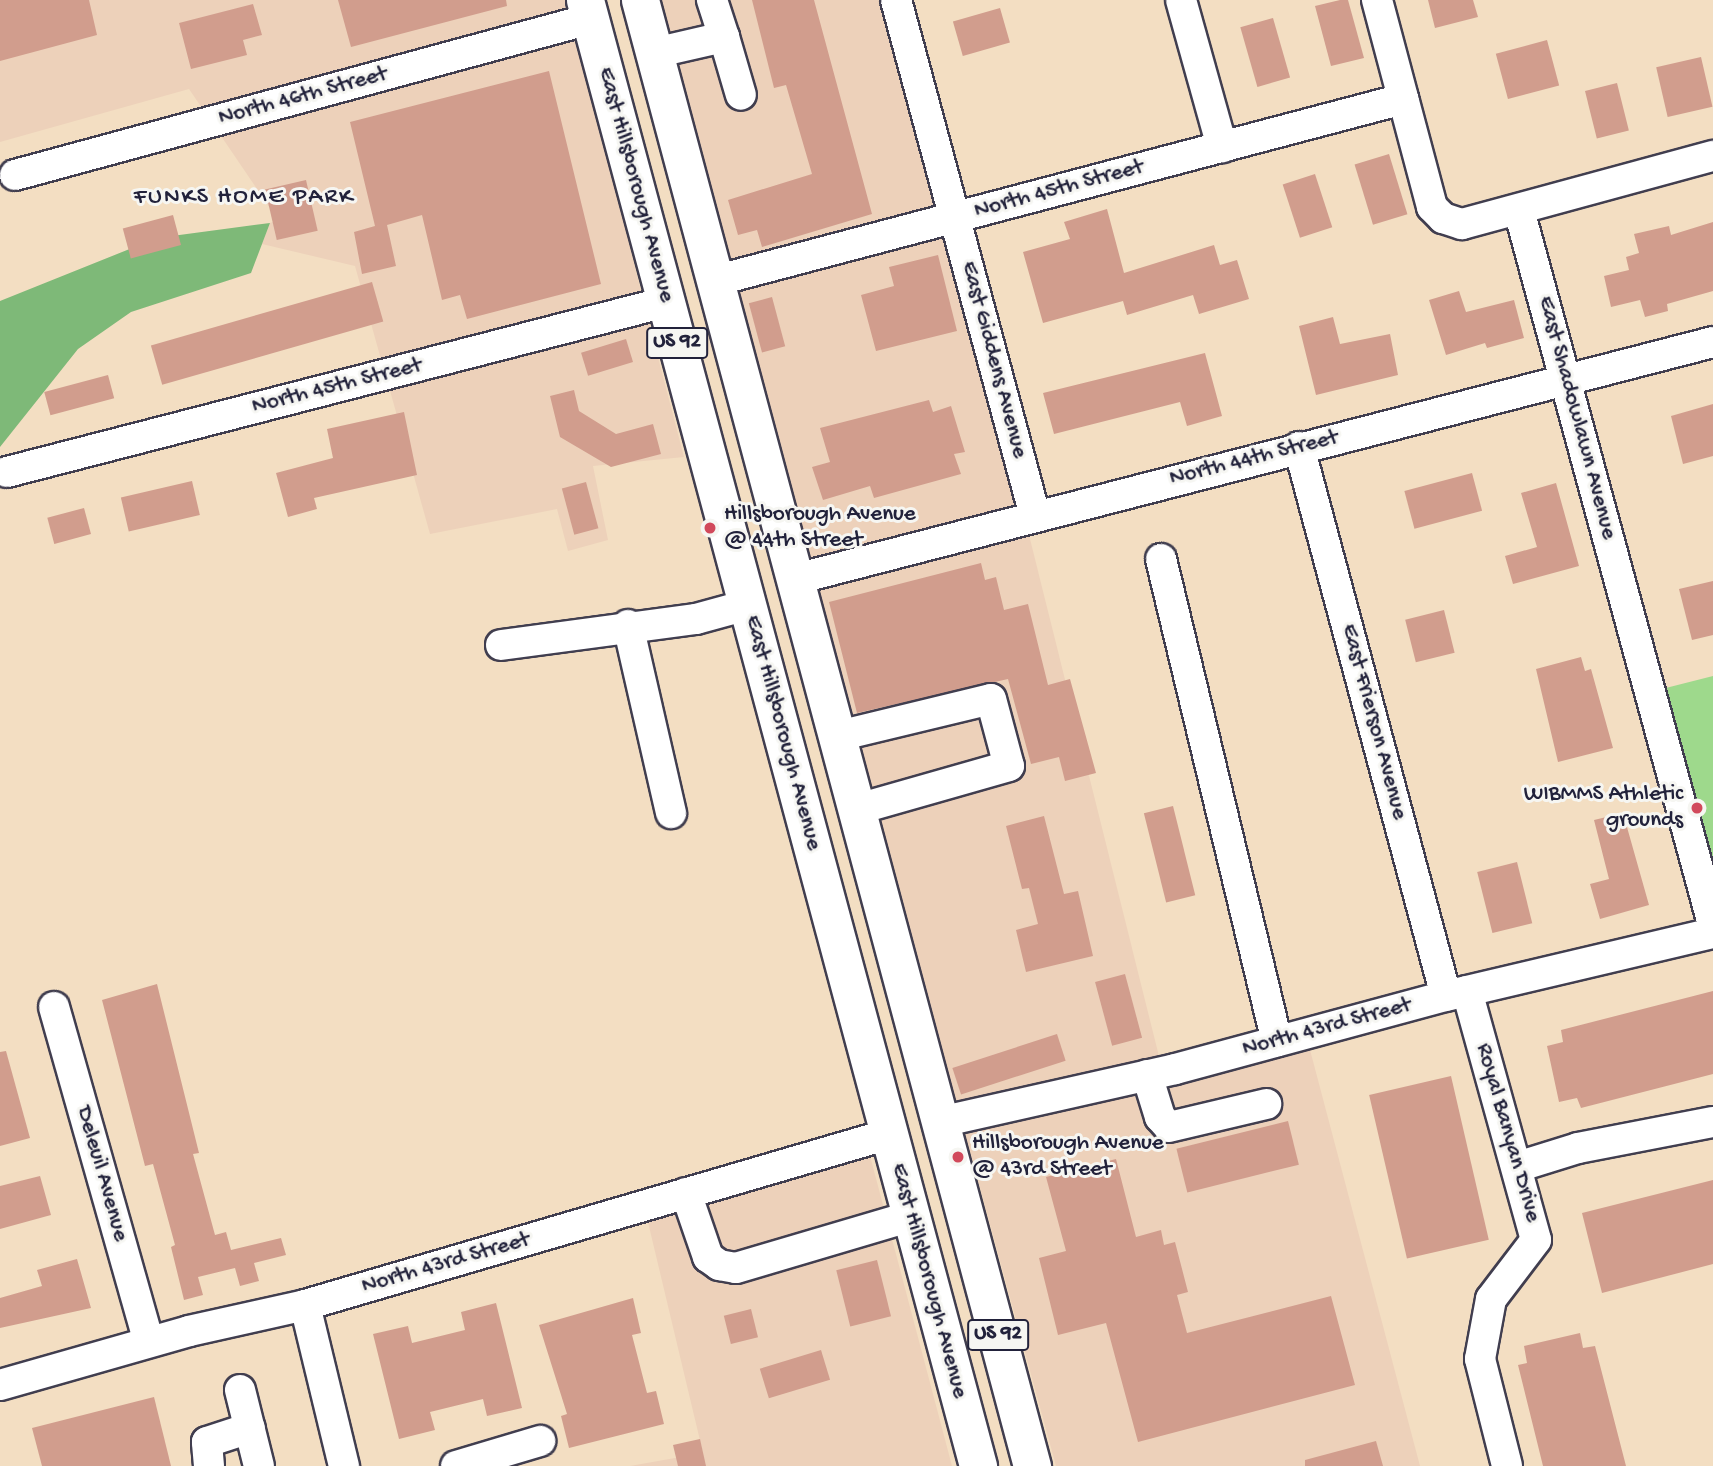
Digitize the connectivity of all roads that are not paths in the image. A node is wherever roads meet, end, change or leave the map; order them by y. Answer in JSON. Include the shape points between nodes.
{"nodes":[{"id":1,"x":640,"y":0,"type":"edge"},
{"id":2,"x":712,"y":0,"type":"edge"},
{"id":3,"x":896,"y":0,"type":"edge"},
{"id":4,"x":1181,"y":0,"type":"edge"},
{"id":5,"x":1377,"y":0,"type":"edge"},
{"id":6,"x":588,"y":10,"type":"edge"},
{"id":7,"x":724,"y":37,"type":"junction"},
{"id":8,"x":654,"y":53,"type":"junction"},
{"id":9,"x":741,"y":95,"type":"dead end"},
{"id":10,"x":1404,"y":99,"type":"junction"},
{"id":11,"x":1222,"y":147,"type":"junction"},
{"id":12,"x":1713,"y":156,"type":"edge"},
{"id":13,"x":15,"y":175,"type":"dead end"},
{"id":14,"x":1519,"y":210,"type":"junction"},
{"id":15,"x":954,"y":218,"type":"junction"},
{"id":16,"x":714,"y":281,"type":"junction"},
{"id":17,"x":666,"y":302,"type":"junction"},
{"id":18,"x":1713,"y":342,"type":"edge"},
{"id":19,"x":1565,"y":380,"type":"junction"},
{"id":20,"x":1299,"y":447,"type":"junction"},
{"id":21,"x":7,"y":472,"type":"dead end"},
{"id":22,"x":1035,"y":516,"type":"junction"},
{"id":23,"x":1161,"y":559,"type":"dead end"},
{"id":24,"x":796,"y":579,"type":"junction"},
{"id":25,"x":747,"y":605,"type":"junction"},
{"id":26,"x":628,"y":625,"type":"junction"},
{"id":27,"x":501,"y":645,"type":"dead end"},
{"id":28,"x":838,"y":736,"type":"junction"},
{"id":29,"x":858,"y":809,"type":"junction"},
{"id":30,"x":671,"y":813,"type":"dead end"},
{"id":31,"x":1713,"y":924,"type":"edge"},
{"id":32,"x":1713,"y":933,"type":"edge"},
{"id":33,"x":1457,"y":993,"type":"junction"},
{"id":34,"x":54,"y":1007,"type":"dead end"},
{"id":35,"x":1277,"y":1041,"type":"junction"},
{"id":36,"x":869,"y":1056,"type":"junction"},
{"id":37,"x":1147,"y":1075,"type":"junction"},
{"id":38,"x":1266,"y":1104,"type":"dead end"},
{"id":39,"x":940,"y":1122,"type":"junction"},
{"id":40,"x":1713,"y":1122,"type":"edge"},
{"id":41,"x":889,"y":1134,"type":"junction"},
{"id":42,"x":1517,"y":1167,"type":"junction"},
{"id":43,"x":686,"y":1193,"type":"junction"},
{"id":44,"x":963,"y":1203,"type":"junction"},
{"id":45,"x":911,"y":1216,"type":"junction"},
{"id":46,"x":305,"y":1305,"type":"junction"},
{"id":47,"x":149,"y":1342,"type":"junction"},
{"id":48,"x":0,"y":1385,"type":"edge"},
{"id":49,"x":240,"y":1390,"type":"dead end"},
{"id":50,"x":250,"y":1428,"type":"junction"},
{"id":51,"x":540,"y":1441,"type":"dead end"},
{"id":52,"x":209,"y":1466,"type":"edge"},
{"id":53,"x":260,"y":1466,"type":"edge"},
{"id":54,"x":344,"y":1466,"type":"edge"},
{"id":55,"x":456,"y":1466,"type":"edge"},
{"id":56,"x":978,"y":1466,"type":"edge"},
{"id":57,"x":1032,"y":1466,"type":"edge"},
{"id":58,"x":1507,"y":1466,"type":"edge"}],
"edges":[{"from":1,"to":8,"type":"main road","number":"US 92"},
{"from":2,"to":7,"type":"street"},
{"from":3,"to":15,"type":"street","name":"East Giddens Avenue"},
{"from":4,"to":11,"type":"street"},
{"from":5,"to":10,"type":"street"},
{"from":6,"to":13,"type":"street","name":"North 46th Street"},
{"from":6,"to":17,"type":"main road","name":"East Hillsborough Avenue","number":"US 92"},
{"from":7,"to":8,"type":"street"},
{"from":7,"to":9,"type":"street"},
{"from":8,"to":16,"type":"main road","number":"US 92"},
{"from":10,"to":11,"type":"street","name":"North 45th Street"},
{"from":10,"to":14,"type":"street","via":[[1432,207],[1443,218],[1462,224]]},
{"from":11,"to":15,"type":"street","name":"North 45th Street"},
{"from":12,"to":14,"type":"street"},
{"from":14,"to":19,"type":"street","name":"East Shadowlawn Avenue"},
{"from":15,"to":16,"type":"street","name":"North 45th Street"},
{"from":15,"to":22,"type":"street","name":"East Giddens Avenue"},
{"from":16,"to":24,"type":"main road","number":"US 92"},
{"from":17,"to":21,"type":"street","name":"North 45th Street"},
{"from":17,"to":25,"type":"main road","name":"East Hillsborough Avenue","number":"US 92"},
{"from":18,"to":19,"type":"street","name":"North 44th Street"},
{"from":19,"to":20,"type":"street","name":"North 44th Street"},
{"from":19,"to":31,"type":"street","name":"East Shadowlawn Avenue"},
{"from":20,"to":22,"type":"street","name":"North 44th Street"},
{"from":20,"to":33,"type":"street","name":"East Frierson Avenue"},
{"from":22,"to":24,"type":"street","name":"North 44th Street"},
{"from":23,"to":35,"type":"street"},
{"from":24,"to":28,"type":"main road","number":"US 92"},
{"from":25,"to":26,"type":"street","via":[[696,619]]},
{"from":25,"to":36,"type":"main road","name":"East Hillsborough Avenue","number":"US 92"},
{"from":26,"to":27,"type":"street"},
{"from":26,"to":30,"type":"street"},
{"from":28,"to":29,"type":"main road","number":"US 92"},
{"from":28,"to":29,"type":"street","via":[[991,699],[1009,766]]},
{"from":29,"to":39,"type":"main road","number":"US 92"},
{"from":32,"to":33,"type":"street","name":"North 43rd Street"},
{"from":33,"to":35,"type":"street","name":"North 43rd Street"},
{"from":33,"to":42,"type":"street","name":"Royal Banyan Drive"},
{"from":34,"to":47,"type":"street","name":"Deleuil Avenue"},
{"from":35,"to":37,"type":"street","name":"North 43rd Street"},
{"from":36,"to":39,"type":"main road","via":[[895,1072],[906,1109]]},
{"from":36,"to":41,"type":"main road","name":"East Hillsborough Avenue","number":"US 92"},
{"from":37,"to":38,"type":"street","via":[[1160,1117],[1169,1127]]},
{"from":37,"to":39,"type":"street","name":"North 43rd Street"},
{"from":39,"to":44,"type":"main road","number":"US 92"},
{"from":40,"to":42,"type":"street","via":[[1578,1148]]},
{"from":41,"to":43,"type":"street","name":"North 43rd Street"},
{"from":41,"to":44,"type":"main road","via":[[915,1145],[925,1182]]},
{"from":41,"to":45,"type":"main road","name":"East Hillsborough Avenue","number":"US 92"},
{"from":42,"to":58,"type":"street","name":"Royal Banyan Drive","via":[[1536,1240],[1491,1299],[1480,1359]]},
{"from":43,"to":45,"type":"street","via":[[708,1257],[736,1268]]},
{"from":43,"to":46,"type":"street","name":"North 43rd Street"},
{"from":44,"to":57,"type":"main road","number":"US 92"},
{"from":45,"to":56,"type":"main road","name":"East Hillsborough Avenue","number":"US 92"},
{"from":46,"to":47,"type":"street","name":"North 43rd Street"},
{"from":46,"to":54,"type":"street"},
{"from":47,"to":48,"type":"street","name":"North 43rd Street"},
{"from":49,"to":50,"type":"street"},
{"from":50,"to":52,"type":"street","via":[[207,1442]]},
{"from":50,"to":53,"type":"street"},
{"from":51,"to":55,"type":"street"}]}
